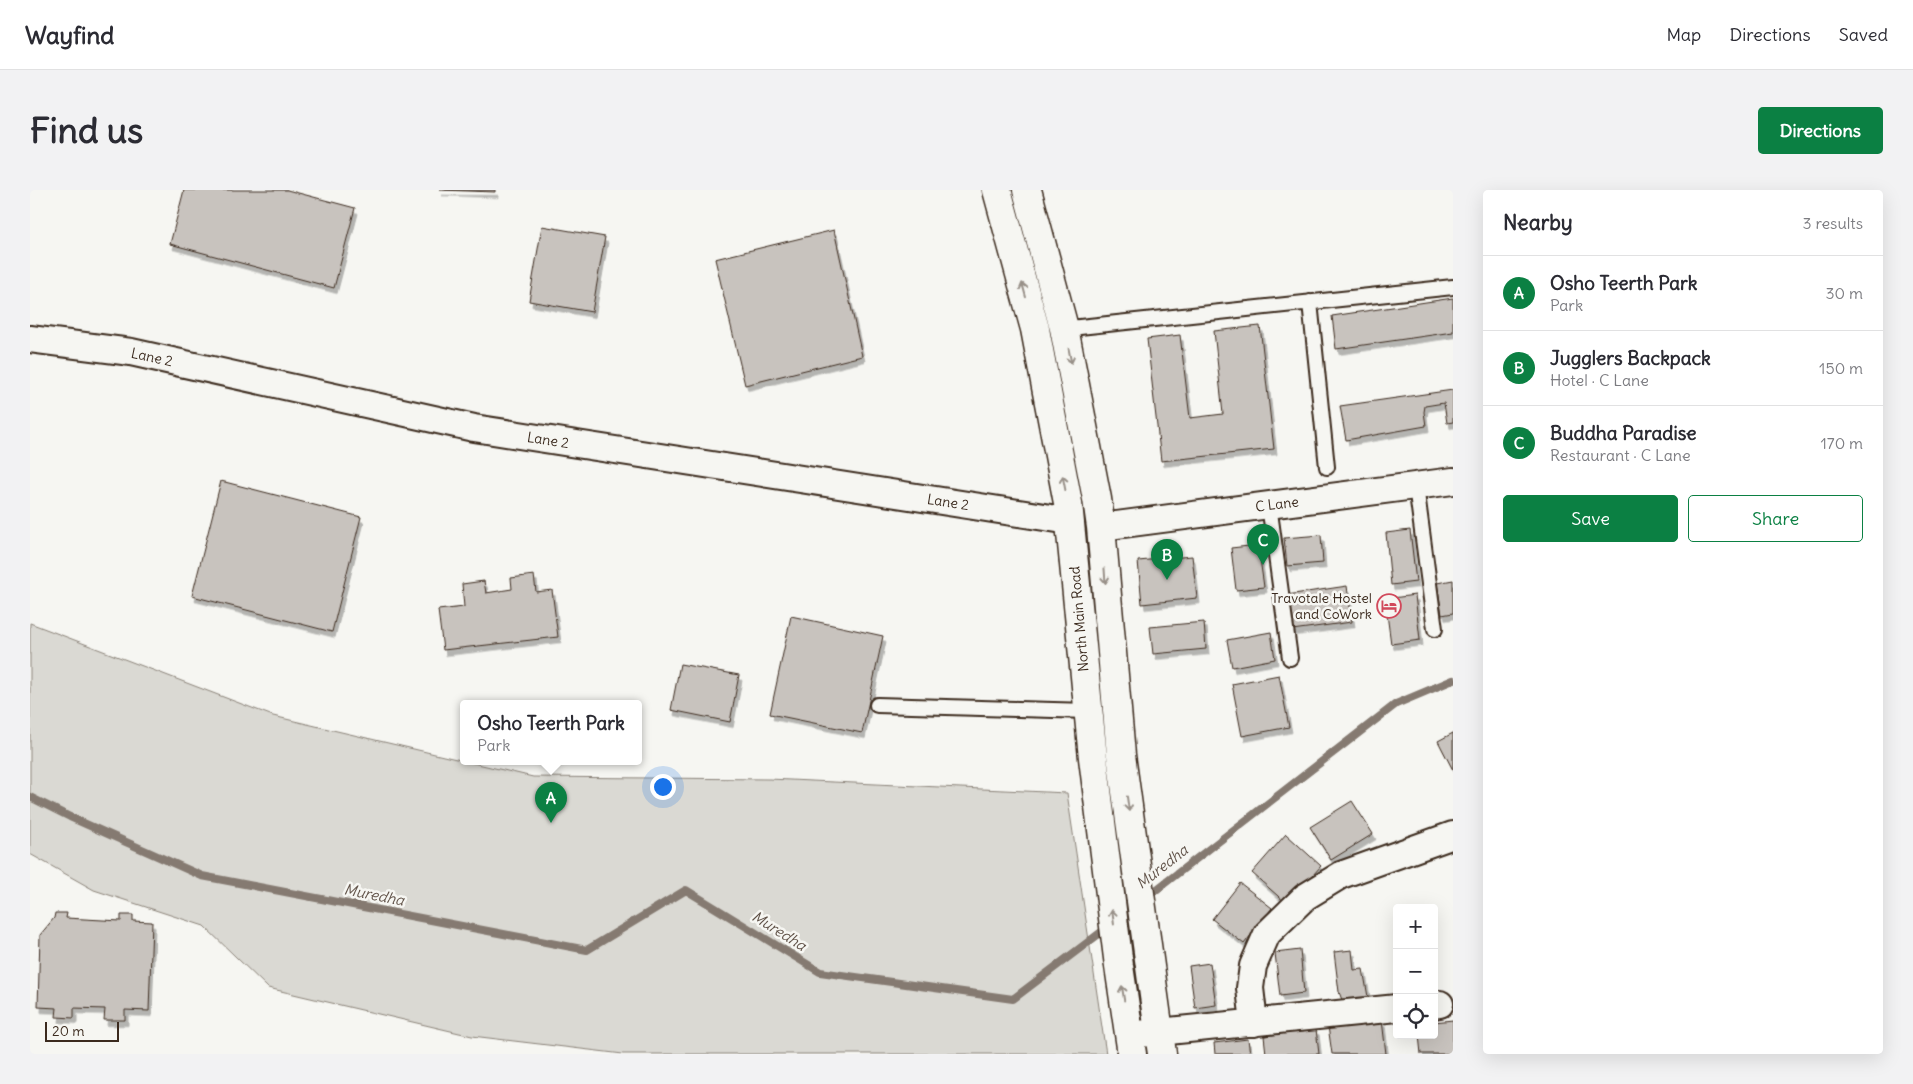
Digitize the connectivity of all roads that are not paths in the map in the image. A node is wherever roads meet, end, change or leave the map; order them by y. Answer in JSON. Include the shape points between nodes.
{"nodes":[{"id":1,"x":997,"y":190,"type":"edge"},
{"id":2,"x":1028,"y":190,"type":"edge"},
{"id":3,"x":1453,"y":287,"type":"edge"},
{"id":4,"x":1310,"y":302,"type":"junction"},
{"id":5,"x":1064,"y":328,"type":"junction"},
{"id":6,"x":1035,"y":329,"type":"junction"},
{"id":7,"x":30,"y":339,"type":"edge"},
{"id":8,"x":1327,"y":467,"type":"dead end"},
{"id":9,"x":1453,"y":481,"type":"edge"},
{"id":10,"x":1416,"y":486,"type":"junction"},
{"id":11,"x":1269,"y":505,"type":"junction"},
{"id":12,"x":1070,"y":521,"type":"junction"},
{"id":13,"x":1101,"y":527,"type":"junction"},
{"id":14,"x":1435,"y":629,"type":"dead end"},
{"id":15,"x":1290,"y":658,"type":"dead end"},
{"id":16,"x":877,"y":705,"type":"dead end"},
{"id":17,"x":1088,"y":711,"type":"junction"},
{"id":18,"x":1453,"y":834,"type":"edge"},
{"id":19,"x":1393,"y":1008,"type":"edge"},
{"id":20,"x":1254,"y":1023,"type":"junction"},
{"id":21,"x":1161,"y":1042,"type":"edge"},
{"id":22,"x":1131,"y":1044,"type":"edge"}],
"edges":[{"from":6,"to":1,"type":"main road","name":"North Main Road","one_way":true},
{"from":2,"to":5,"type":"main road","name":"North Main Road"},
{"from":3,"to":4,"type":"lane"},
{"from":4,"to":5,"type":"lane"},
{"from":4,"to":8,"type":"lane"},
{"from":5,"to":6,"type":"lane"},
{"from":5,"to":13,"type":"main road","name":"North Main Road","one_way":true},
{"from":12,"to":6,"type":"main road","name":"North Main Road","one_way":true},
{"from":7,"to":12,"type":"street","name":"Lane 2","via":[[131,352],[474,428]]},
{"from":9,"to":10,"type":"street","name":"C Lane"},
{"from":10,"to":11,"type":"street","name":"C Lane"},
{"from":10,"to":14,"type":"lane"},
{"from":11,"to":13,"type":"street","name":"C Lane"},
{"from":11,"to":15,"type":"lane"},
{"from":12,"to":17,"type":"main road","name":"North Main Road"},
{"from":13,"to":21,"type":"main road","name":"North Main Road","one_way":true,"via":[[1121,755]]},
{"from":16,"to":17,"type":"lane"},
{"from":22,"to":17,"type":"main road","name":"North Main Road","one_way":true},
{"from":18,"to":20,"type":"street","via":[[1341,875],[1305,897],[1267,934],[1253,966],[1250,988]]},
{"from":19,"to":20,"type":"street"},
{"from":20,"to":21,"type":"street"},
{"from":21,"to":22,"type":"street"}]}
